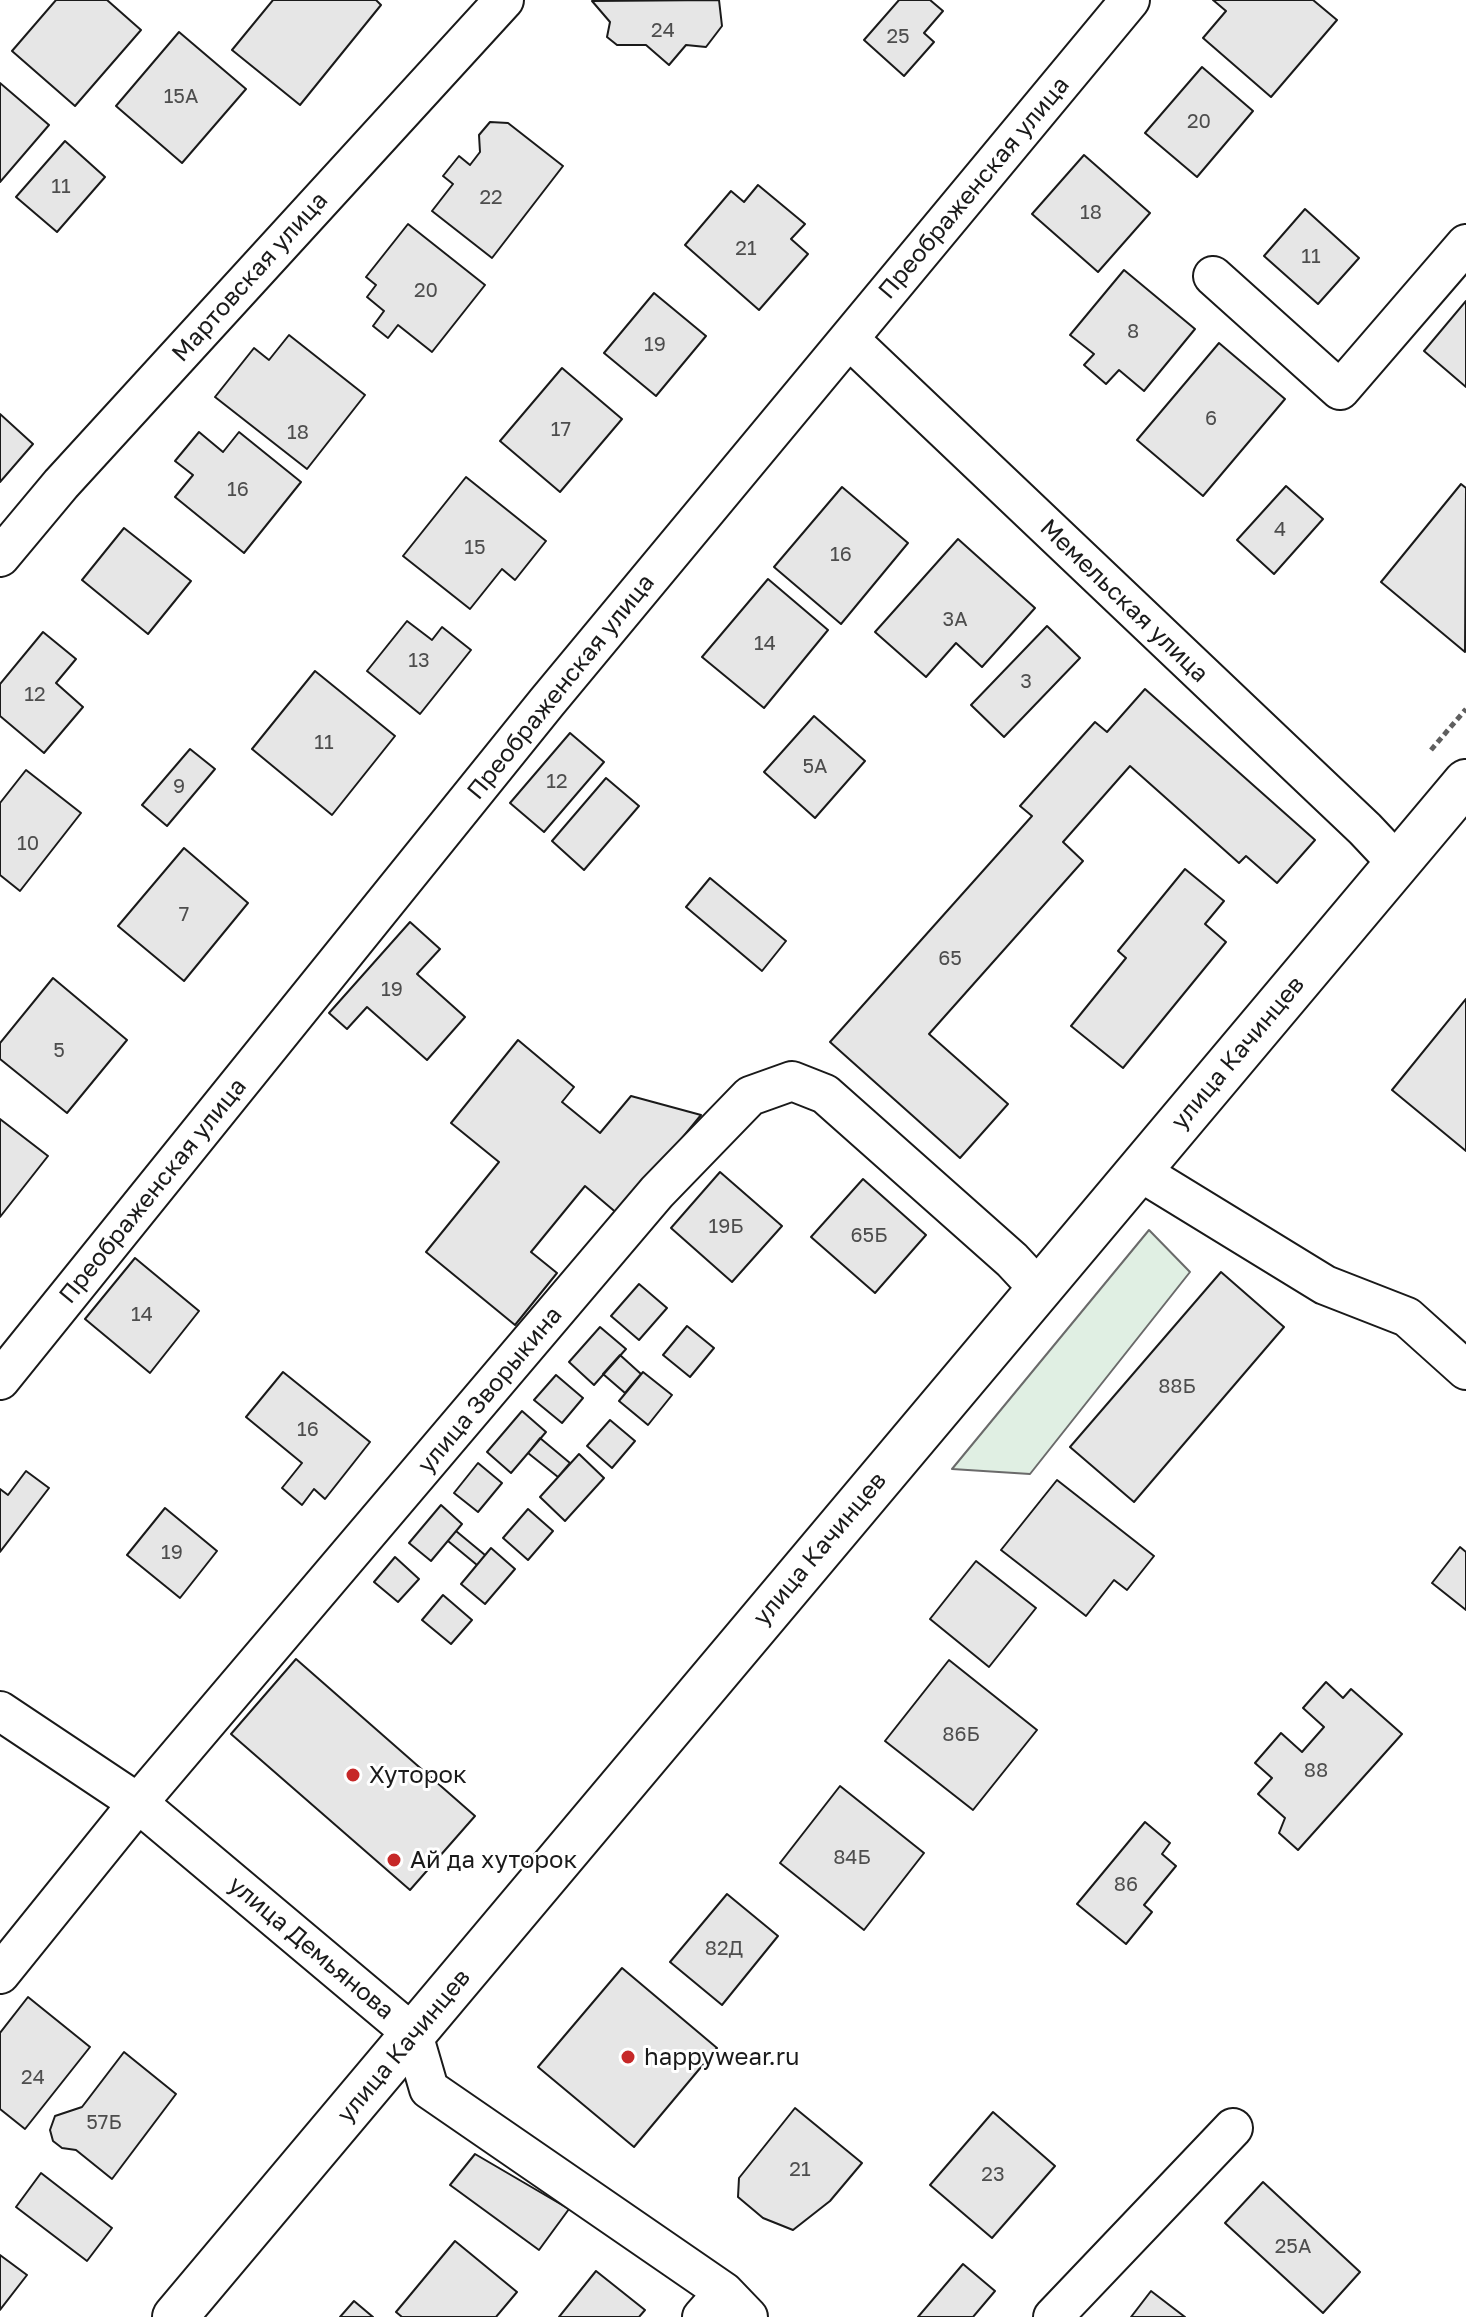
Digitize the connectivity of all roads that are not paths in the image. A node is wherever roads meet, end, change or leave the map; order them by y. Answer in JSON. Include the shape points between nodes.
{"nodes":[{"id":1,"x":504,"y":0,"type":"edge"},
{"id":2,"x":1130,"y":0,"type":"edge"},
{"id":3,"x":1466,"y":244,"type":"edge"},
{"id":4,"x":1213,"y":276,"type":"dead end"},
{"id":5,"x":849,"y":339,"type":"junction"},
{"id":6,"x":0,"y":557,"type":"edge"},
{"id":7,"x":1466,"y":782,"type":"edge"},
{"id":8,"x":1397,"y":863,"type":"junction"},
{"id":9,"x":1139,"y":1171,"type":"junction"},
{"id":10,"x":1039,"y":1289,"type":"junction"},
{"id":11,"x":1466,"y":1370,"type":"edge"},
{"id":12,"x":0,"y":1380,"type":"edge"},
{"id":13,"x":0,"y":1711,"type":"edge"},
{"id":14,"x":138,"y":1803,"type":"junction"},
{"id":15,"x":0,"y":1974,"type":"edge"},
{"id":16,"x":413,"y":2034,"type":"junction"},
{"id":17,"x":1233,"y":2128,"type":"dead end"},
{"id":18,"x":725,"y":2309,"type":"edge"},
{"id":19,"x":175,"y":2317,"type":"edge"},
{"id":20,"x":1053,"y":2317,"type":"edge"}],
"edges":[{"from":1,"to":6,"type":"street","name":"Мартовская улица"},
{"from":2,"to":5,"type":"street","name":"Преображенская улица"},
{"from":3,"to":4,"type":"street","via":[[1340,390]]},
{"from":5,"to":8,"type":"street","name":"Мемельская улица"},
{"from":5,"to":12,"type":"street","name":"Преображенская улица","via":[[547,702]]},
{"from":7,"to":8,"type":"main road","name":"улица Качинцев"},
{"from":8,"to":9,"type":"main road","name":"улица Качинцев"},
{"from":9,"to":10,"type":"main road","name":"улица Качинцев"},
{"from":9,"to":11,"type":"street","via":[[1325,1285],[1407,1317]]},
{"from":10,"to":14,"type":"street","name":"улица Зворыкина","via":[[825,1094],[792,1081],[750,1096],[657,1192]]},
{"from":10,"to":16,"type":"main road","name":"улица Качинцев"},
{"from":13,"to":14,"type":"street","name":"улица Демьянова"},
{"from":14,"to":15,"type":"street","name":"улица Зворыкина"},
{"from":14,"to":16,"type":"street","name":"улица Демьянова"},
{"from":16,"to":18,"type":"street","name":"улица Демьянова","via":[[429,2089]]},
{"from":16,"to":19,"type":"main road","name":"улица Качинцев"},
{"from":17,"to":20,"type":"street"}]}
